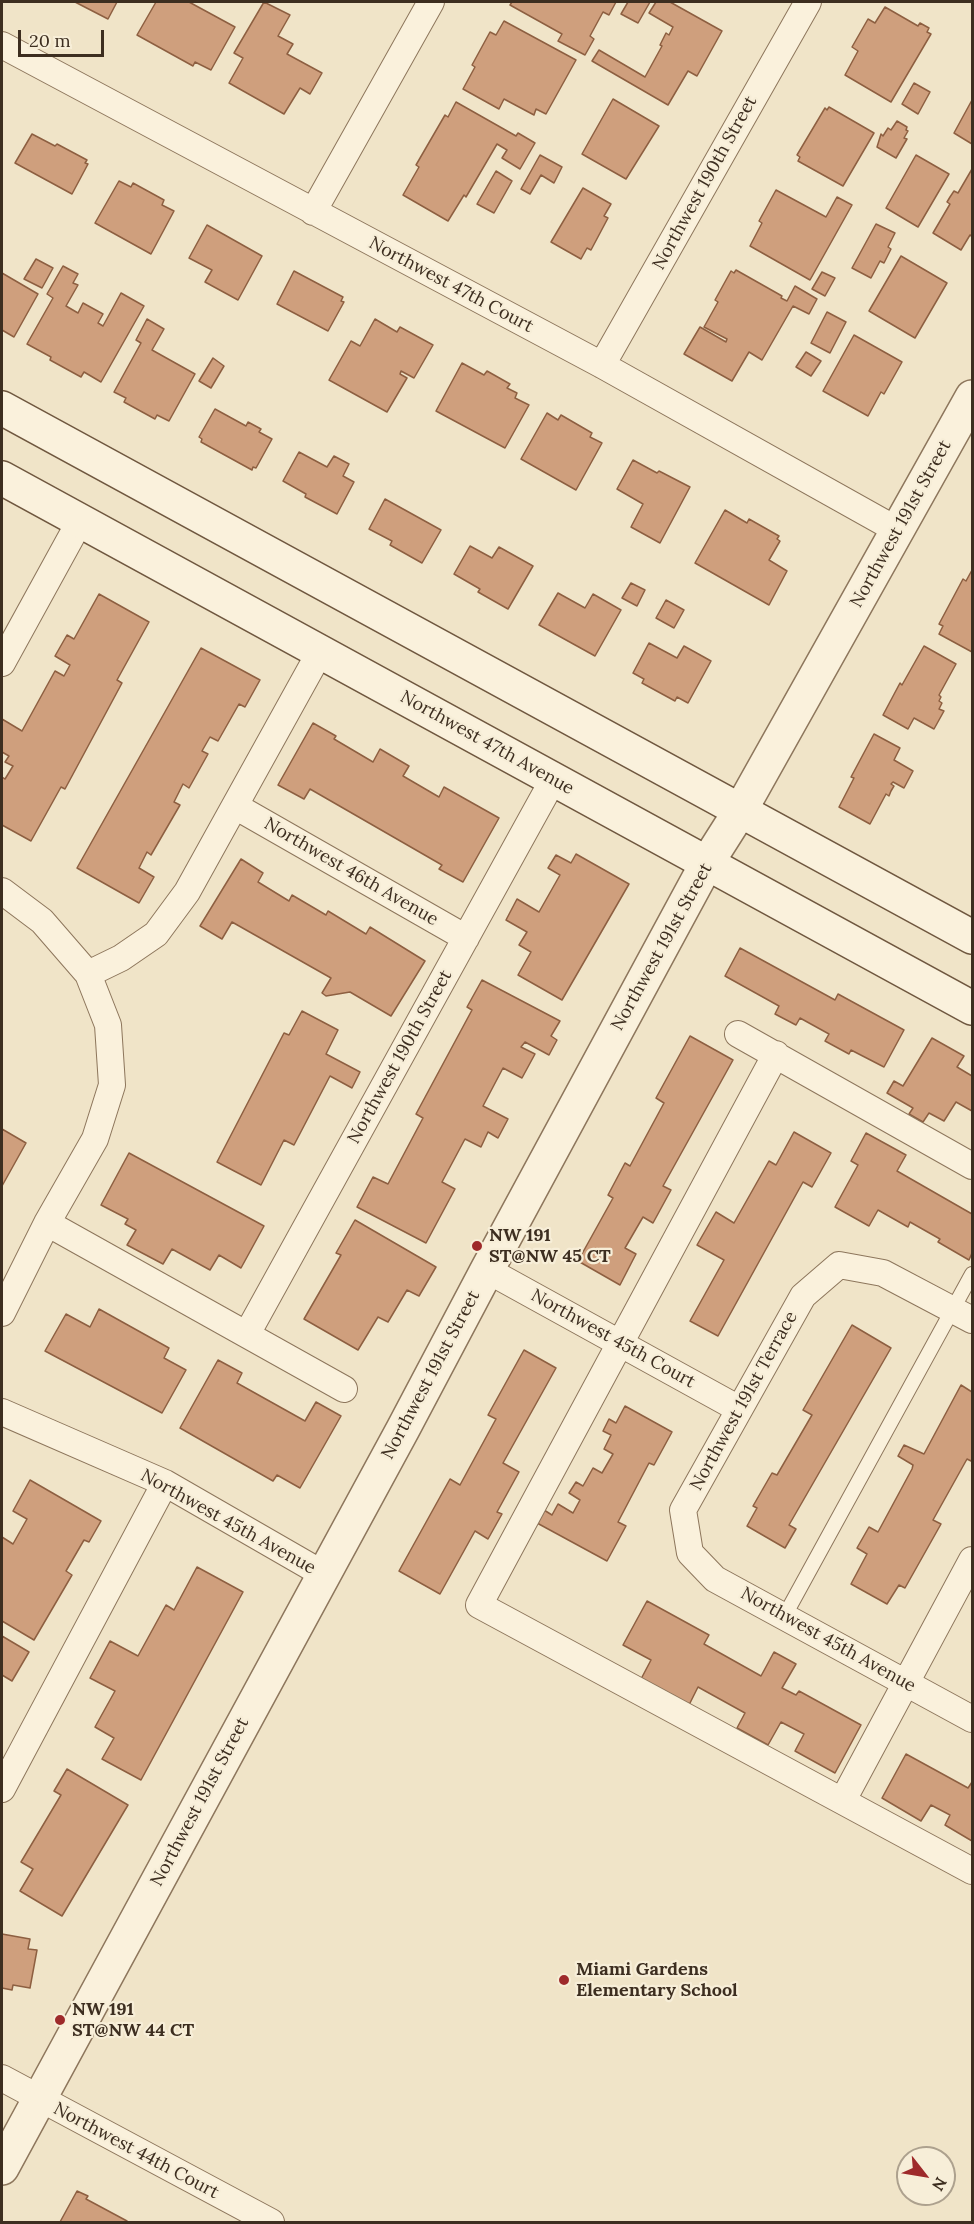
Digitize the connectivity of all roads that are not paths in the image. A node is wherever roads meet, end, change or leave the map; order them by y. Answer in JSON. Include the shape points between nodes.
{"nodes":[{"id":1,"x":432,"y":2,"type":"edge"},
{"id":2,"x":808,"y":2,"type":"edge"},
{"id":3,"x":2,"y":45,"type":"edge"},
{"id":4,"x":312,"y":212,"type":"junction"},
{"id":5,"x":602,"y":365,"type":"junction"},
{"id":6,"x":972,"y":397,"type":"edge"},
{"id":7,"x":2,"y":408,"type":"edge"},
{"id":8,"x":2,"y":478,"type":"edge"},
{"id":9,"x":81,"y":521,"type":"junction"},
{"id":10,"x":897,"y":530,"type":"junction"},
{"id":11,"x":320,"y":652,"type":"junction"},
{"id":12,"x":2,"y":663,"type":"edge"},
{"id":13,"x":553,"y":780,"type":"junction"},
{"id":14,"x":235,"y":806,"type":"junction"},
{"id":15,"x":740,"y":811,"type":"junction"},
{"id":16,"x":707,"y":862,"type":"junction"},
{"id":17,"x":2,"y":891,"type":"edge"},
{"id":18,"x":972,"y":937,"type":"edge"},
{"id":19,"x":466,"y":938,"type":"junction"},
{"id":20,"x":88,"y":974,"type":"junction"},
{"id":21,"x":972,"y":1008,"type":"edge"},
{"id":22,"x":738,"y":1034,"type":"dead end"},
{"id":23,"x":776,"y":1054,"type":"junction"},
{"id":24,"x":972,"y":1166,"type":"edge"},
{"id":25,"x":47,"y":1223,"type":"junction"},
{"id":26,"x":487,"y":1270,"type":"junction"},
{"id":27,"x":972,"y":1274,"type":"edge"},
{"id":28,"x":2,"y":1314,"type":"edge"},
{"id":29,"x":963,"y":1315,"type":"edge"},
{"id":30,"x":247,"y":1334,"type":"junction"},
{"id":31,"x":620,"y":1343,"type":"junction"},
{"id":32,"x":344,"y":1389,"type":"dead end"},
{"id":33,"x":739,"y":1409,"type":"junction"},
{"id":34,"x":2,"y":1412,"type":"edge"},
{"id":35,"x":165,"y":1483,"type":"junction"},
{"id":36,"x":690,"y":1553,"type":"joint"},
{"id":37,"x":972,"y":1560,"type":"edge"},
{"id":38,"x":323,"y":1574,"type":"junction"},
{"id":39,"x":784,"y":1617,"type":"junction"},
{"id":40,"x":906,"y":1683,"type":"junction"},
{"id":41,"x":972,"y":1719,"type":"edge"},
{"id":42,"x":2,"y":1789,"type":"edge"},
{"id":43,"x":843,"y":1800,"type":"junction"},
{"id":44,"x":972,"y":1871,"type":"edge"},
{"id":45,"x":2,"y":2078,"type":"edge"},
{"id":46,"x":39,"y":2099,"type":"junction"},
{"id":47,"x":2,"y":2168,"type":"edge"},
{"id":48,"x":271,"y":2223,"type":"edge"}],
"edges":[{"from":1,"to":4,"type":"street"},
{"from":2,"to":5,"type":"street","name":"Northwest 190th Street"},
{"from":3,"to":4,"type":"street","name":"Northwest 47th Court"},
{"from":4,"to":5,"type":"street","name":"Northwest 47th Court"},
{"from":5,"to":10,"type":"street","name":"Northwest 47th Court"},
{"from":6,"to":10,"type":"main road","name":"Northwest 191st Street"},
{"from":7,"to":15,"type":"main road"},
{"from":8,"to":9,"type":"main road","name":"Northwest 47th Avenue"},
{"from":9,"to":11,"type":"main road","name":"Northwest 47th Avenue"},
{"from":9,"to":12,"type":"street"},
{"from":10,"to":15,"type":"main road","name":"Northwest 191st Street"},
{"from":11,"to":13,"type":"main road","name":"Northwest 47th Avenue"},
{"from":11,"to":14,"type":"street"},
{"from":13,"to":16,"type":"main road","name":"Northwest 47th Avenue"},
{"from":13,"to":19,"type":"street","name":"Northwest 190th Street"},
{"from":14,"to":19,"type":"street","name":"Northwest 46th Avenue"},
{"from":14,"to":20,"type":"street","via":[[187,892],[156,934]]},
{"from":15,"to":16,"type":"main road","name":"Northwest 191st Street"},
{"from":15,"to":18,"type":"main road"},
{"from":16,"to":21,"type":"main road","name":"Northwest 47th Avenue"},
{"from":16,"to":26,"type":"main road","name":"Northwest 191st Street"},
{"from":17,"to":20,"type":"street","via":[[42,921]]},
{"from":19,"to":30,"type":"street","name":"Northwest 190th Street"},
{"from":20,"to":25,"type":"street","via":[[108,1025],[112,1085],[95,1139]]},
{"from":22,"to":23,"type":"street"},
{"from":23,"to":24,"type":"street"},
{"from":23,"to":31,"type":"street"},
{"from":25,"to":28,"type":"street"},
{"from":25,"to":30,"type":"street"},
{"from":26,"to":31,"type":"street","name":"Northwest 45th Court"},
{"from":26,"to":38,"type":"main road","name":"Northwest 191st Street"},
{"from":27,"to":29,"type":"lane"},
{"from":29,"to":33,"type":"street","name":"Northwest 191st Terrace","via":[[883,1273],[839,1265],[803,1296]]},
{"from":29,"to":39,"type":"lane"},
{"from":30,"to":32,"type":"street"},
{"from":31,"to":33,"type":"street","name":"Northwest 45th Court"},
{"from":31,"to":43,"type":"street","via":[[479,1605]]},
{"from":33,"to":36,"type":"street","name":"Northwest 191st Terrace","via":[[683,1510]]},
{"from":34,"to":35,"type":"street","name":"Northwest 45th Avenue"},
{"from":35,"to":38,"type":"street","name":"Northwest 45th Avenue"},
{"from":35,"to":42,"type":"street"},
{"from":36,"to":39,"type":"street","name":"Northwest 45th Avenue","via":[[716,1578]]},
{"from":37,"to":40,"type":"street"},
{"from":38,"to":46,"type":"main road","name":"Northwest 191st Street"},
{"from":39,"to":40,"type":"street","name":"Northwest 45th Avenue"},
{"from":40,"to":41,"type":"street","name":"Northwest 45th Avenue"},
{"from":40,"to":43,"type":"street"},
{"from":43,"to":44,"type":"street"},
{"from":45,"to":46,"type":"street","name":"Northwest 44th Court"},
{"from":46,"to":47,"type":"main road","name":"Northwest 191st Street"},
{"from":46,"to":48,"type":"street","name":"Northwest 44th Court"}]}
